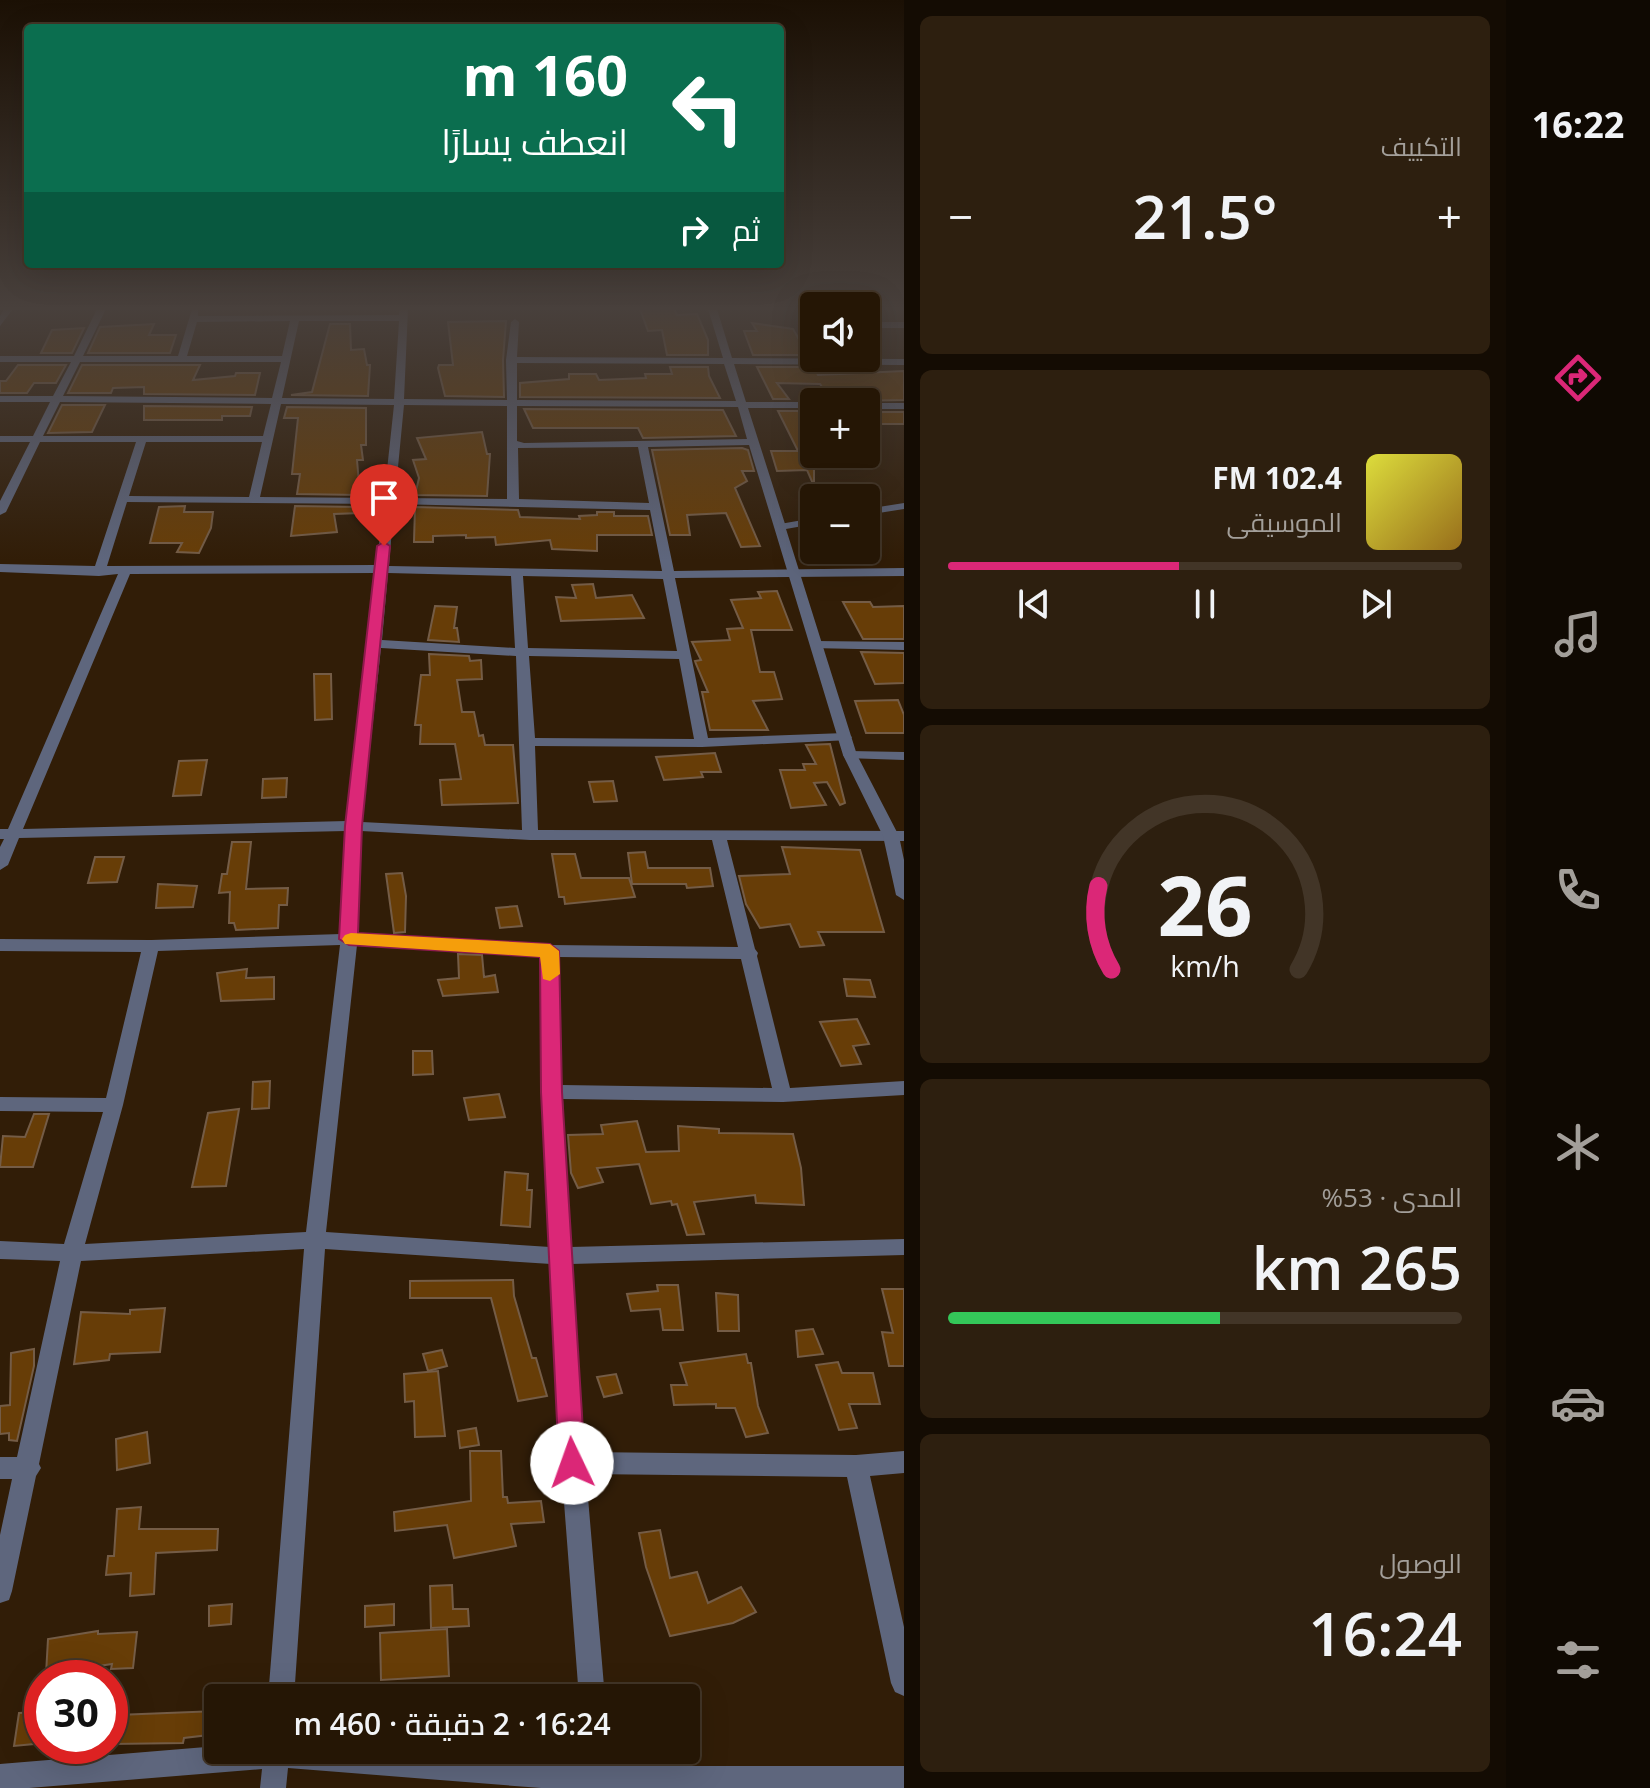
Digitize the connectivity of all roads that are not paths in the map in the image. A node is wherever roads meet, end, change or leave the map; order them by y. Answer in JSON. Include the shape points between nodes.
{"nodes":[{"id":1,"x":61,"y":392,"type":"edge"},
{"id":2,"x":280,"y":392,"type":"edge"},
{"id":3,"x":399,"y":392,"type":"edge"},
{"id":4,"x":510,"y":392,"type":"edge"},
{"id":5,"x":740,"y":392,"type":"edge"},
{"id":6,"x":0,"y":399,"type":"edge"},
{"id":7,"x":58,"y":399,"type":"junction"},
{"id":8,"x":279,"y":400,"type":"junction"},
{"id":9,"x":399,"y":400,"type":"junction"},
{"id":10,"x":510,"y":403,"type":"junction"},
{"id":11,"x":744,"y":404,"type":"junction"},
{"id":12,"x":800,"y":405,"type":"edge"},
{"id":13,"x":880,"y":406,"type":"edge"},
{"id":14,"x":904,"y":406,"type":"edge"},
{"id":15,"x":0,"y":439,"type":"edge"},
{"id":16,"x":142,"y":439,"type":"junction"},
{"id":17,"x":268,"y":439,"type":"junction"},
{"id":18,"x":36,"y":440,"type":"junction"},
{"id":19,"x":753,"y":442,"type":"junction"},
{"id":20,"x":513,"y":443,"type":"junction"},
{"id":21,"x":643,"y":446,"type":"junction"},
{"id":22,"x":123,"y":499,"type":"junction"},
{"id":23,"x":254,"y":500,"type":"junction"},
{"id":24,"x":388,"y":500,"type":"junction"},
{"id":25,"x":513,"y":502,"type":"junction"},
{"id":26,"x":904,"y":506,"type":"edge"},
{"id":27,"x":655,"y":507,"type":"junction"},
{"id":28,"x":880,"y":510,"type":"edge"},
{"id":29,"x":0,"y":512,"type":"edge"},
{"id":30,"x":800,"y":523,"type":"edge"},
{"id":31,"x":780,"y":527,"type":"junction"},
{"id":32,"x":0,"y":568,"type":"edge"},
{"id":33,"x":382,"y":569,"type":"junction"},
{"id":34,"x":793,"y":571,"type":"junction"},
{"id":35,"x":99,"y":572,"type":"junction"},
{"id":36,"x":125,"y":572,"type":"junction"},
{"id":37,"x":904,"y":572,"type":"edge"},
{"id":38,"x":517,"y":574,"type":"junction"},
{"id":39,"x":668,"y":575,"type":"junction"},
{"id":40,"x":375,"y":644,"type":"junction"},
{"id":41,"x":816,"y":645,"type":"junction"},
{"id":42,"x":904,"y":646,"type":"edge"},
{"id":43,"x":522,"y":652,"type":"junction"},
{"id":44,"x":684,"y":655,"type":"junction"},
{"id":45,"x":845,"y":737,"type":"junction"},
{"id":46,"x":528,"y":742,"type":"junction"},
{"id":47,"x":702,"y":743,"type":"junction"},
{"id":48,"x":850,"y":755,"type":"junction"},
{"id":49,"x":904,"y":756,"type":"edge"},
{"id":50,"x":354,"y":826,"type":"junction"},
{"id":51,"x":6,"y":834,"type":"edge"},
{"id":52,"x":530,"y":835,"type":"junction"},
{"id":53,"x":718,"y":835,"type":"junction"},
{"id":54,"x":898,"y":836,"type":"edge"},
{"id":55,"x":0,"y":865,"type":"edge"},
{"id":56,"x":904,"y":895,"type":"edge"},
{"id":57,"x":349,"y":939,"type":"junction"},
{"id":58,"x":0,"y":945,"type":"edge"},
{"id":59,"x":151,"y":946,"type":"junction"},
{"id":60,"x":550,"y":951,"type":"junction"},
{"id":61,"x":750,"y":953,"type":"junction"},
{"id":62,"x":904,"y":1088,"type":"edge"},
{"id":63,"x":551,"y":1092,"type":"junction"},
{"id":64,"x":783,"y":1095,"type":"junction"},
{"id":65,"x":0,"y":1104,"type":"edge"},
{"id":66,"x":114,"y":1105,"type":"junction"},
{"id":67,"x":315,"y":1240,"type":"junction"},
{"id":68,"x":904,"y":1247,"type":"edge"},
{"id":69,"x":0,"y":1250,"type":"edge"},
{"id":70,"x":72,"y":1253,"type":"junction"},
{"id":71,"x":560,"y":1256,"type":"junction"},
{"id":72,"x":904,"y":1462,"type":"edge"},
{"id":73,"x":572,"y":1463,"type":"junction"},
{"id":74,"x":856,"y":1466,"type":"junction"},
{"id":75,"x":0,"y":1468,"type":"edge"},
{"id":76,"x":29,"y":1468,"type":"junction"},
{"id":77,"x":0,"y":1591,"type":"edge"},
{"id":78,"x":904,"y":1683,"type":"edge"},
{"id":79,"x":282,"y":1684,"type":"edge"},
{"id":80,"x":591,"y":1684,"type":"edge"},
{"id":81,"x":204,"y":1759,"type":"edge"},
{"id":82,"x":276,"y":1764,"type":"edge"},
{"id":83,"x":420,"y":1764,"type":"edge"},
{"id":84,"x":597,"y":1764,"type":"edge"},
{"id":85,"x":0,"y":1777,"type":"edge"},
{"id":86,"x":598,"y":1779,"type":"junction"},
{"id":87,"x":904,"y":1779,"type":"edge"},
{"id":88,"x":273,"y":1788,"type":"edge"}],
"edges":[{"from":1,"to":7,"type":"street"},
{"from":2,"to":8,"type":"street"},
{"from":3,"to":9,"type":"street"},
{"from":4,"to":10,"type":"street"},
{"from":5,"to":11,"type":"street"},
{"from":6,"to":7,"type":"street"},
{"from":7,"to":8,"type":"street"},
{"from":7,"to":18,"type":"street"},
{"from":8,"to":9,"type":"street"},
{"from":8,"to":17,"type":"street"},
{"from":9,"to":10,"type":"street"},
{"from":9,"to":24,"type":"street"},
{"from":10,"to":11,"type":"street"},
{"from":10,"to":20,"type":"street"},
{"from":11,"to":12,"type":"street"},
{"from":11,"to":19,"type":"street"},
{"from":13,"to":14,"type":"street"},
{"from":15,"to":18,"type":"street"},
{"from":16,"to":17,"type":"street"},
{"from":16,"to":18,"type":"street"},
{"from":16,"to":22,"type":"street"},
{"from":17,"to":23,"type":"street"},
{"from":18,"to":29,"type":"street"},
{"from":19,"to":21,"type":"street"},
{"from":19,"to":31,"type":"street"},
{"from":20,"to":21,"type":"street"},
{"from":20,"to":25,"type":"street"},
{"from":21,"to":27,"type":"street"},
{"from":22,"to":23,"type":"street"},
{"from":22,"to":35,"type":"street"},
{"from":23,"to":24,"type":"street"},
{"from":24,"to":25,"type":"street"},
{"from":24,"to":33,"type":"street"},
{"from":25,"to":27,"type":"street"},
{"from":26,"to":28,"type":"street"},
{"from":27,"to":39,"type":"street"},
{"from":30,"to":31,"type":"street"},
{"from":31,"to":34,"type":"street"},
{"from":32,"to":35,"type":"street"},
{"from":33,"to":36,"type":"street"},
{"from":33,"to":38,"type":"street"},
{"from":33,"to":40,"type":"street"},
{"from":34,"to":37,"type":"street"},
{"from":34,"to":39,"type":"street"},
{"from":34,"to":41,"type":"street"},
{"from":35,"to":36,"type":"street"},
{"from":36,"to":51,"type":"street"},
{"from":38,"to":39,"type":"street"},
{"from":38,"to":43,"type":"street"},
{"from":39,"to":44,"type":"street"},
{"from":40,"to":43,"type":"street"},
{"from":40,"to":50,"type":"street"},
{"from":41,"to":42,"type":"street"},
{"from":41,"to":45,"type":"street"},
{"from":43,"to":44,"type":"street"},
{"from":43,"to":46,"type":"street"},
{"from":44,"to":47,"type":"street"},
{"from":45,"to":47,"type":"street"},
{"from":45,"to":48,"type":"street"},
{"from":46,"to":47,"type":"street"},
{"from":46,"to":52,"type":"street"},
{"from":48,"to":49,"type":"street"},
{"from":48,"to":54,"type":"street"},
{"from":50,"to":51,"type":"street"},
{"from":50,"to":52,"type":"street"},
{"from":50,"to":57,"type":"street"},
{"from":51,"to":55,"type":"street"},
{"from":52,"to":53,"type":"street"},
{"from":53,"to":54,"type":"street"},
{"from":53,"to":61,"type":"street"},
{"from":54,"to":56,"type":"street"},
{"from":57,"to":59,"type":"street"},
{"from":57,"to":60,"type":"street"},
{"from":57,"to":67,"type":"street"},
{"from":58,"to":59,"type":"street"},
{"from":59,"to":66,"type":"street"},
{"from":60,"to":61,"type":"street"},
{"from":60,"to":63,"type":"street"},
{"from":61,"to":64,"type":"street"},
{"from":62,"to":64,"type":"street"},
{"from":63,"to":64,"type":"street"},
{"from":63,"to":71,"type":"street"},
{"from":65,"to":66,"type":"street"},
{"from":66,"to":70,"type":"street"},
{"from":67,"to":70,"type":"street"},
{"from":67,"to":71,"type":"street"},
{"from":67,"to":79,"type":"street"},
{"from":68,"to":71,"type":"street"},
{"from":69,"to":70,"type":"street"},
{"from":70,"to":76,"type":"street"},
{"from":71,"to":73,"type":"street"},
{"from":72,"to":74,"type":"street"},
{"from":73,"to":74,"type":"street"},
{"from":73,"to":80,"type":"street"},
{"from":74,"to":78,"type":"street"},
{"from":75,"to":76,"type":"street"},
{"from":76,"to":77,"type":"street"},
{"from":81,"to":85,"type":"street"},
{"from":82,"to":88,"type":"street"},
{"from":83,"to":86,"type":"street"},
{"from":84,"to":86,"type":"street"},
{"from":86,"to":87,"type":"street"}]}
